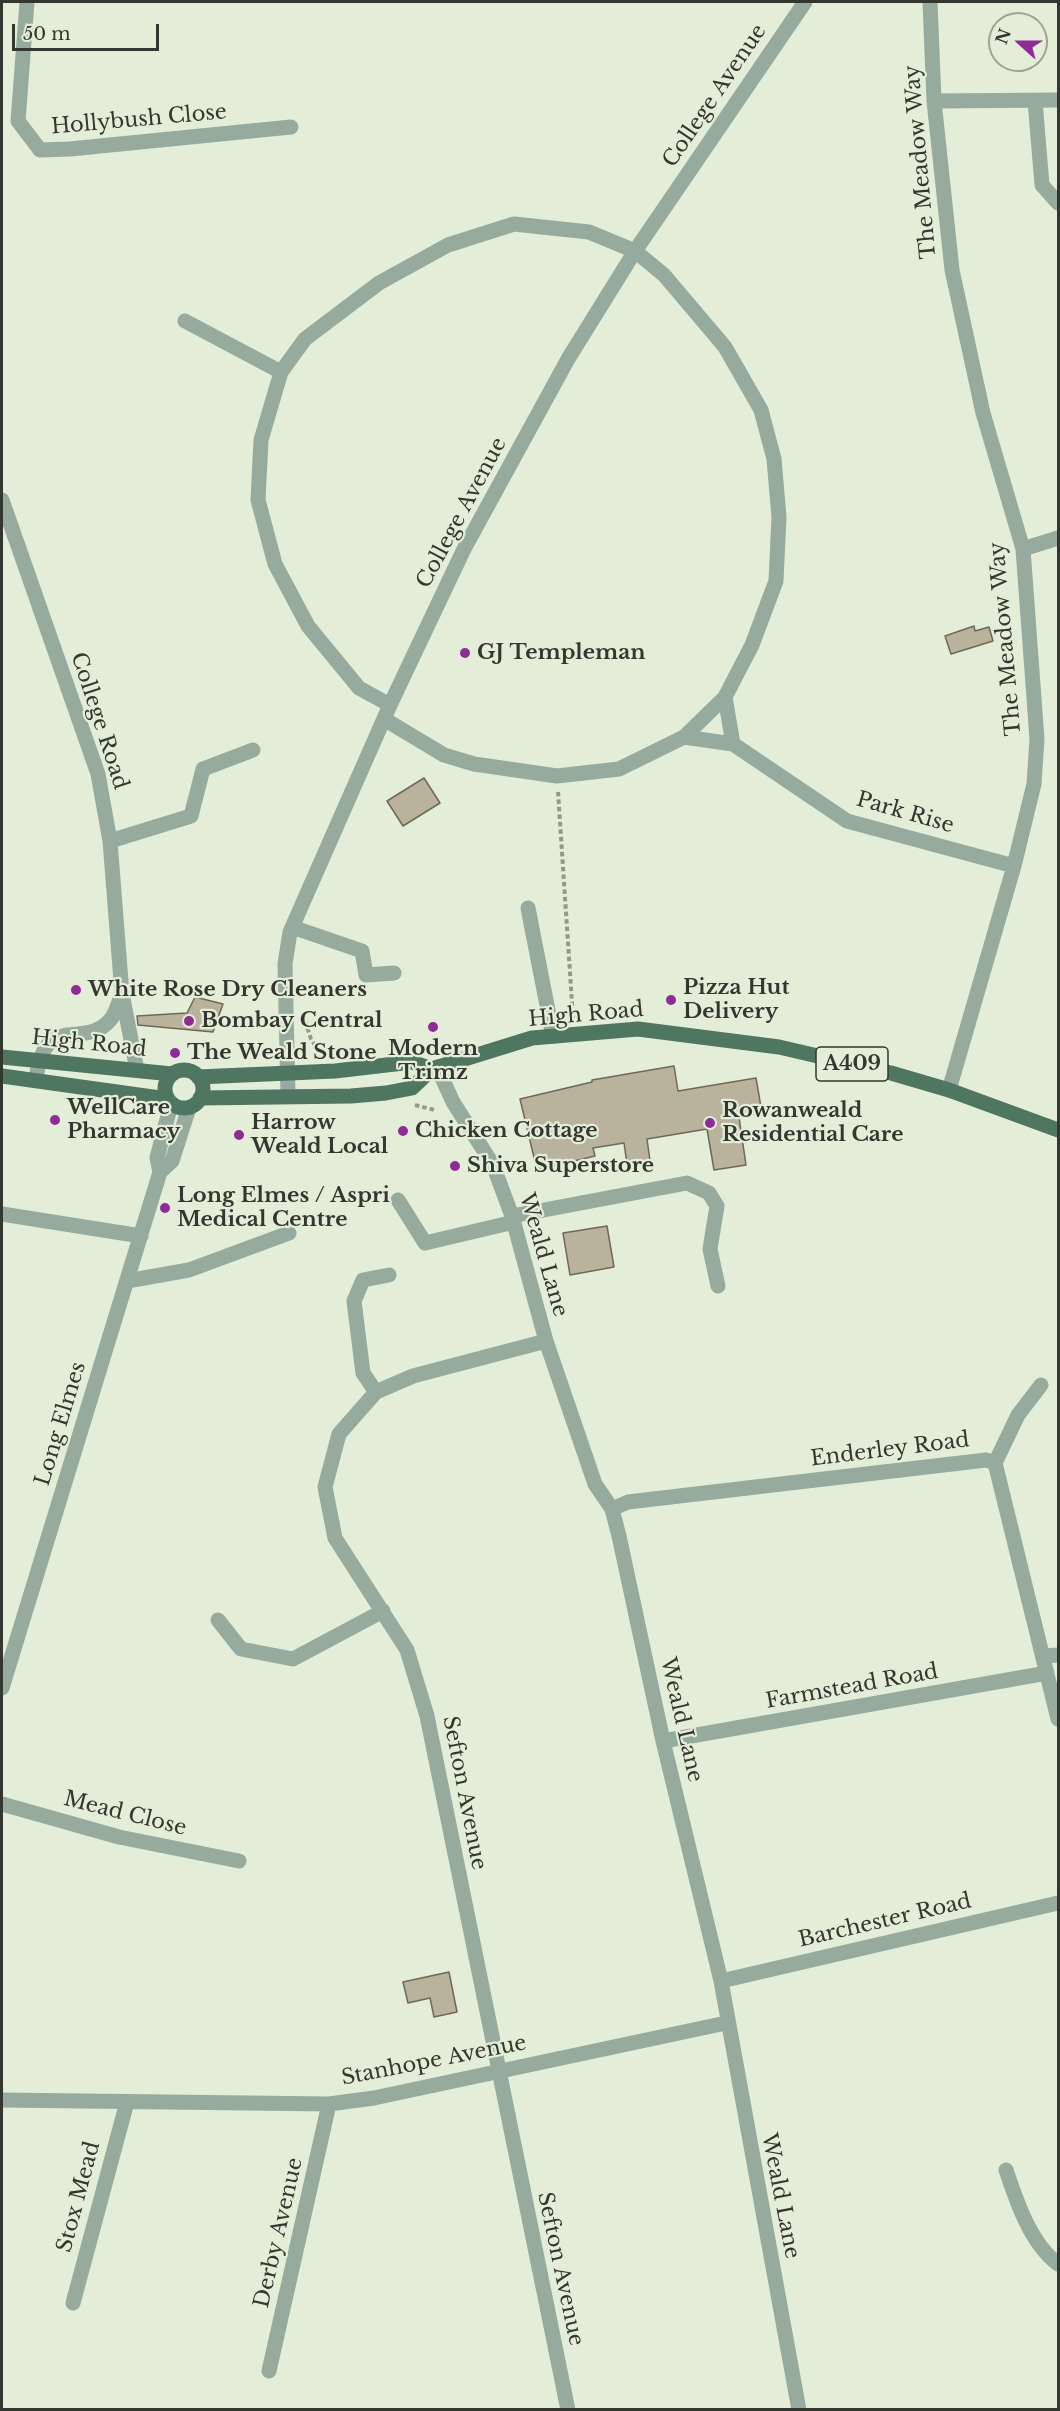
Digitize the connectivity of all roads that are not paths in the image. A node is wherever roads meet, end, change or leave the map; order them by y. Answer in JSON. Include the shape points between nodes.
{"nodes":[{"id":1,"x":27,"y":2,"type":"edge"},
{"id":2,"x":805,"y":2,"type":"edge"},
{"id":3,"x":930,"y":2,"type":"edge"},
{"id":4,"x":1059,"y":100,"type":"edge"},
{"id":5,"x":934,"y":101,"type":"junction"},
{"id":6,"x":1035,"y":101,"type":"junction"},
{"id":7,"x":291,"y":127,"type":"dead end"},
{"id":8,"x":1059,"y":203,"type":"edge"},
{"id":9,"x":635,"y":251,"type":"junction"},
{"id":10,"x":185,"y":321,"type":"dead end"},
{"id":11,"x":281,"y":372,"type":"junction"},
{"id":12,"x":2,"y":500,"type":"edge"},
{"id":13,"x":1059,"y":538,"type":"edge"},
{"id":14,"x":1023,"y":549,"type":"junction"},
{"id":15,"x":725,"y":698,"type":"junction"},
{"id":16,"x":387,"y":712,"type":"junction"},
{"id":17,"x":684,"y":737,"type":"junction"},
{"id":18,"x":733,"y":744,"type":"junction"},
{"id":19,"x":253,"y":750,"type":"dead end"},
{"id":20,"x":110,"y":841,"type":"junction"},
{"id":21,"x":1014,"y":866,"type":"junction"},
{"id":22,"x":528,"y":908,"type":"dead end"},
{"id":23,"x":292,"y":927,"type":"junction"},
{"id":24,"x":394,"y":973,"type":"dead end"},
{"id":25,"x":122,"y":994,"type":"junction"},
{"id":26,"x":553,"y":1036,"type":"junction"},
{"id":27,"x":2,"y":1057,"type":"edge"},
{"id":28,"x":38,"y":1060,"type":"junction"},
{"id":29,"x":434,"y":1068,"type":"junction"},
{"id":30,"x":136,"y":1070,"type":"junction"},
{"id":31,"x":287,"y":1072,"type":"junction"},
{"id":32,"x":172,"y":1074,"type":"junction"},
{"id":33,"x":2,"y":1076,"type":"edge"},
{"id":34,"x":198,"y":1077,"type":"junction"},
{"id":35,"x":36,"y":1079,"type":"junction"},
{"id":36,"x":949,"y":1090,"type":"junction"},
{"id":37,"x":288,"y":1095,"type":"junction"},
{"id":38,"x":169,"y":1101,"type":"junction"},
{"id":39,"x":195,"y":1103,"type":"junction"},
{"id":40,"x":1059,"y":1130,"type":"edge"},
{"id":41,"x":160,"y":1172,"type":"junction"},
{"id":42,"x":398,"y":1200,"type":"dead end"},
{"id":43,"x":2,"y":1214,"type":"edge"},
{"id":44,"x":513,"y":1219,"type":"junction"},
{"id":45,"x":289,"y":1233,"type":"dead end"},
{"id":46,"x":141,"y":1236,"type":"junction"},
{"id":47,"x":388,"y":1275,"type":"dead end"},
{"id":48,"x":127,"y":1281,"type":"junction"},
{"id":49,"x":718,"y":1286,"type":"dead end"},
{"id":50,"x":546,"y":1341,"type":"junction"},
{"id":51,"x":1041,"y":1385,"type":"dead end"},
{"id":52,"x":376,"y":1392,"type":"junction"},
{"id":53,"x":995,"y":1463,"type":"junction"},
{"id":54,"x":612,"y":1509,"type":"junction"},
{"id":55,"x":383,"y":1611,"type":"junction"},
{"id":56,"x":218,"y":1620,"type":"dead end"},
{"id":57,"x":1051,"y":1656,"type":"edge"},
{"id":58,"x":1047,"y":1673,"type":"junction"},
{"id":59,"x":2,"y":1688,"type":"edge"},
{"id":60,"x":1059,"y":1719,"type":"edge"},
{"id":61,"x":663,"y":1741,"type":"junction"},
{"id":62,"x":2,"y":1804,"type":"edge"},
{"id":63,"x":238,"y":1862,"type":"dead end"},
{"id":64,"x":1059,"y":1903,"type":"edge"},
{"id":65,"x":721,"y":1981,"type":"junction"},
{"id":66,"x":726,"y":2023,"type":"junction"},
{"id":67,"x":498,"y":2070,"type":"junction"},
{"id":68,"x":2,"y":2100,"type":"edge"},
{"id":69,"x":127,"y":2102,"type":"junction"},
{"id":70,"x":329,"y":2104,"type":"junction"},
{"id":71,"x":1006,"y":2170,"type":"dead end"},
{"id":72,"x":1059,"y":2264,"type":"edge"},
{"id":73,"x":73,"y":2303,"type":"dead end"},
{"id":74,"x":269,"y":2371,"type":"dead end"},
{"id":75,"x":568,"y":2409,"type":"edge"},
{"id":76,"x":799,"y":2409,"type":"edge"}],
"edges":[{"from":1,"to":7,"type":"street","name":"Hollybush Close","via":[[18,121],[40,150]]},
{"from":2,"to":9,"type":"street","name":"College Avenue"},
{"from":3,"to":5,"type":"street","name":"The Meadow Way"},
{"from":4,"to":6,"type":"street"},
{"from":5,"to":6,"type":"street"},
{"from":5,"to":14,"type":"street","name":"The Meadow Way","via":[[952,270],[983,413]]},
{"from":6,"to":8,"type":"street","via":[[1042,185]]},
{"from":9,"to":11,"type":"street","via":[[589,232],[514,224],[448,245],[370,290],[305,339]]},
{"from":9,"to":15,"type":"street","via":[[664,275],[726,347],[761,410],[774,459],[779,517],[776,581],[752,645]]},
{"from":9,"to":16,"type":"street","name":"College Avenue","via":[[568,359],[464,549]]},
{"from":10,"to":11,"type":"street"},
{"from":11,"to":16,"type":"street","via":[[261,440],[258,500],[275,564],[308,626],[359,688]]},
{"from":12,"to":20,"type":"street","name":"College Road","via":[[98,774]]},
{"from":13,"to":14,"type":"street"},
{"from":14,"to":21,"type":"street","name":"The Meadow Way","via":[[1037,739],[1034,784]]},
{"from":15,"to":17,"type":"street"},
{"from":15,"to":18,"type":"street"},
{"from":16,"to":17,"type":"street","via":[[444,754],[464,761],[557,776],[619,769]]},
{"from":16,"to":23,"type":"street","name":"College Avenue"},
{"from":17,"to":18,"type":"street","name":"Park Rise"},
{"from":18,"to":21,"type":"street","name":"Park Rise","via":[[847,820]]},
{"from":19,"to":20,"type":"street","via":[[203,769],[191,816]]},
{"from":20,"to":25,"type":"street","name":"College Road"},
{"from":21,"to":36,"type":"street","name":"The Meadow Way"},
{"from":22,"to":26,"type":"street"},
{"from":23,"to":24,"type":"street","via":[[362,951],[366,975]]},
{"from":23,"to":31,"type":"street","name":"College Avenue","via":[[285,964]]},
{"from":25,"to":28,"type":"street","via":[[111,1019],[98,1029],[55,1037]]},
{"from":25,"to":30,"type":"street","name":"College Road"},
{"from":26,"to":29,"type":"main road","name":"High Road","number":"A409","via":[[532,1038]]},
{"from":26,"to":36,"type":"main road","name":"High Road","number":"A409","via":[[638,1029],[778,1047]]},
{"from":27,"to":28,"type":"main road","name":"High Road"},
{"from":28,"to":30,"type":"main road","name":"High Road"},
{"from":28,"to":35,"type":"street"},
{"from":29,"to":31,"type":"main road","name":"High Road","number":"A409","via":[[411,1062],[350,1070]]},
{"from":29,"to":37,"type":"main road","name":"High Road","number":"A409","via":[[412,1088],[351,1096]]},
{"from":29,"to":44,"type":"street","name":"Weald Lane","via":[[493,1165]]},
{"from":30,"to":32,"type":"main road","name":"High Road"},
{"from":31,"to":34,"type":"main road","name":"High Road","number":"A409"},
{"from":31,"to":37,"type":"street","name":"College Avenue"},
{"from":32,"to":34,"type":"main road","via":[[186,1070]]},
{"from":32,"to":38,"type":"main road","via":[[165,1086]]},
{"from":33,"to":35,"type":"main road","name":"High Road"},
{"from":34,"to":39,"type":"main road","via":[[202,1083]]},
{"from":35,"to":38,"type":"main road","name":"High Road"},
{"from":36,"to":40,"type":"main road","name":"High Road","number":"A409"},
{"from":37,"to":39,"type":"main road","name":"High Road","number":"A409"},
{"from":38,"to":39,"type":"main road","via":[[180,1108]]},
{"from":38,"to":41,"type":"street","name":"Long Elmes","via":[[157,1158]]},
{"from":39,"to":41,"type":"street","name":"Long Elmes","via":[[172,1161]]},
{"from":41,"to":46,"type":"street","name":"Long Elmes"},
{"from":42,"to":44,"type":"street","via":[[425,1243]]},
{"from":43,"to":46,"type":"street"},
{"from":44,"to":49,"type":"street","via":[[687,1183],[709,1193],[717,1206],[710,1249]]},
{"from":44,"to":50,"type":"street","name":"Weald Lane"},
{"from":45,"to":48,"type":"street","via":[[189,1270]]},
{"from":46,"to":48,"type":"street","name":"Long Elmes"},
{"from":47,"to":52,"type":"street","via":[[363,1280],[354,1300],[363,1373]]},
{"from":48,"to":59,"type":"street","name":"Long Elmes"},
{"from":50,"to":52,"type":"street","name":"Sefton Avenue","via":[[413,1376]]},
{"from":50,"to":54,"type":"street","name":"Weald Lane","via":[[595,1484]]},
{"from":51,"to":53,"type":"street","via":[[1018,1415]]},
{"from":52,"to":55,"type":"street","name":"Sefton Avenue","via":[[339,1434],[325,1487],[335,1538]]},
{"from":53,"to":54,"type":"street","name":"Enderley Road","via":[[986,1460],[628,1502]]},
{"from":53,"to":57,"type":"street","name":"Enderley Road"},
{"from":54,"to":61,"type":"street","name":"Weald Lane"},
{"from":55,"to":56,"type":"street","via":[[293,1659],[241,1649]]},
{"from":55,"to":67,"type":"street","name":"Sefton Avenue","via":[[407,1650],[427,1716]]},
{"from":57,"to":58,"type":"street","name":"Enderley Road"},
{"from":58,"to":60,"type":"street"},
{"from":58,"to":61,"type":"street","name":"Farmstead Road"},
{"from":61,"to":65,"type":"street","name":"Weald Lane"},
{"from":62,"to":63,"type":"street","name":"Mead Close","via":[[119,1837]]},
{"from":64,"to":65,"type":"street","name":"Barchester Road"},
{"from":65,"to":66,"type":"street","name":"Weald Lane"},
{"from":66,"to":67,"type":"street","name":"Stanhope Avenue"},
{"from":66,"to":76,"type":"street","name":"Weald Lane"},
{"from":67,"to":70,"type":"street","name":"Stanhope Avenue"},
{"from":67,"to":75,"type":"street","name":"Sefton Avenue"},
{"from":68,"to":69,"type":"street","name":"Stanhope Avenue"},
{"from":69,"to":70,"type":"street","name":"Stanhope Avenue"},
{"from":69,"to":73,"type":"street","name":"Stox Mead"},
{"from":70,"to":74,"type":"street","name":"Derby Avenue"},
{"from":71,"to":72,"type":"street","via":[[1021,2211],[1048,2257]]}]}
